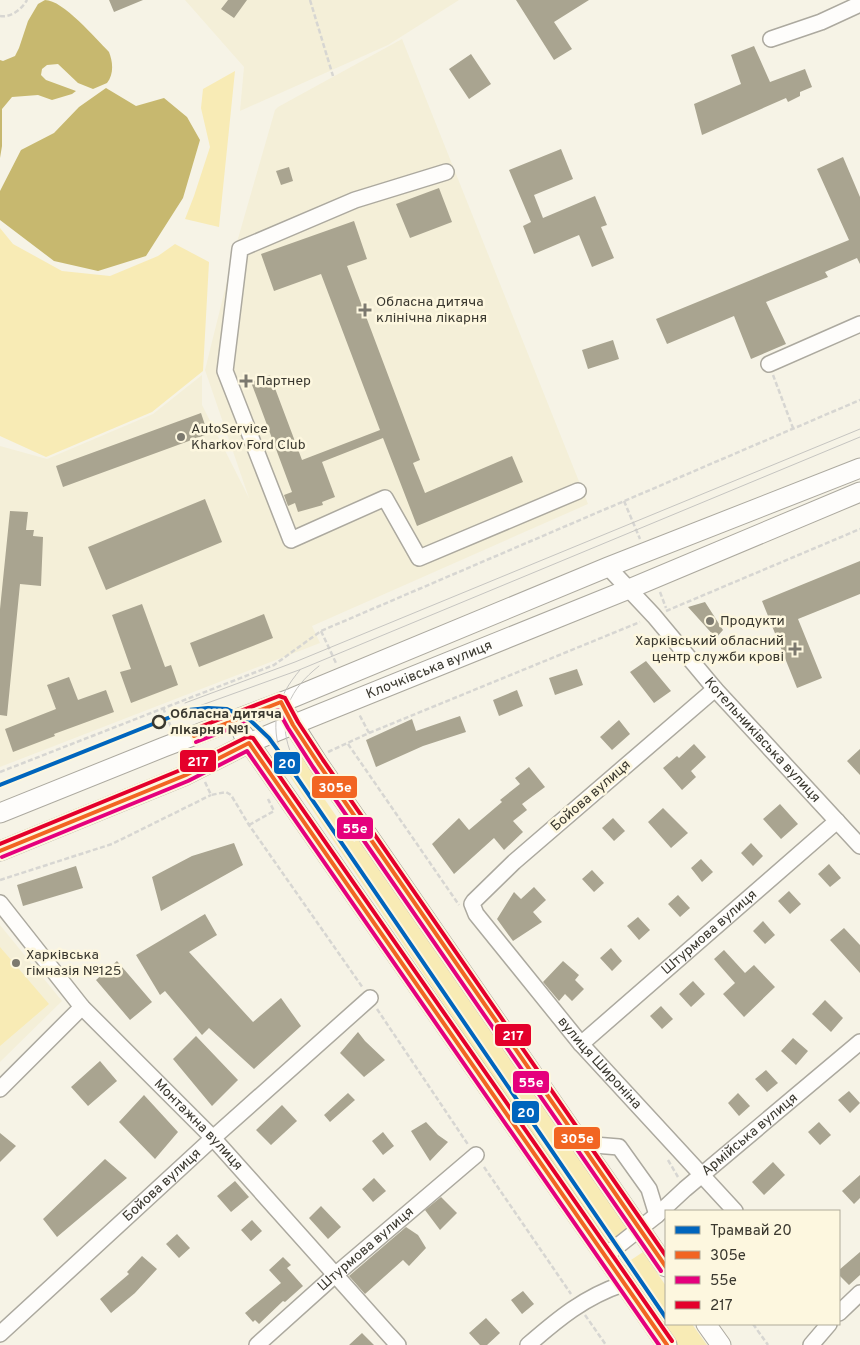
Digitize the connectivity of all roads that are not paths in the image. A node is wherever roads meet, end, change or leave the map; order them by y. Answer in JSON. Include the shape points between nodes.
{"nodes":[{"id":1,"x":860,"y":4,"type":"edge"},
{"id":2,"x":771,"y":39,"type":"dead end"},
{"id":3,"x":446,"y":172,"type":"dead end"},
{"id":4,"x":860,"y":324,"type":"edge"},
{"id":5,"x":770,"y":368,"type":"road end"},
{"id":6,"x":860,"y":468,"type":"edge"},
{"id":7,"x":578,"y":491,"type":"dead end"},
{"id":8,"x":860,"y":492,"type":"edge"},
{"id":9,"x":608,"y":567,"type":"junction"},
{"id":10,"x":629,"y":590,"type":"junction"},
{"id":11,"x":715,"y":689,"type":"junction"},
{"id":12,"x":281,"y":702,"type":"junction"},
{"id":13,"x":234,"y":721,"type":"junction"},
{"id":14,"x":293,"y":725,"type":"junction"},
{"id":15,"x":249,"y":743,"type":"junction"},
{"id":16,"x":0,"y":813,"type":"edge"},
{"id":17,"x":837,"y":821,"type":"junction"},
{"id":18,"x":860,"y":846,"type":"edge"},
{"id":19,"x":0,"y":851,"type":"edge"},
{"id":20,"x":0,"y":903,"type":"edge"},
{"id":21,"x":472,"y":908,"type":"joint"},
{"id":22,"x":370,"y":998,"type":"road end"},
{"id":23,"x":82,"y":1006,"type":"junction"},
{"id":24,"x":860,"y":1042,"type":"edge"},
{"id":25,"x":581,"y":1044,"type":"junction"},
{"id":26,"x":0,"y":1089,"type":"edge"},
{"id":27,"x":213,"y":1138,"type":"junction"},
{"id":28,"x":582,"y":1144,"type":"junction"},
{"id":29,"x":476,"y":1155,"type":"road end"},
{"id":30,"x":702,"y":1175,"type":"junction"},
{"id":31,"x":734,"y":1210,"type":"edge"},
{"id":32,"x":657,"y":1215,"type":"junction"},
{"id":33,"x":640,"y":1229,"type":"junction"},
{"id":34,"x":605,"y":1256,"type":"junction"},
{"id":35,"x":665,"y":1266,"type":"edge"},
{"id":36,"x":335,"y":1275,"type":"junction"},
{"id":37,"x":623,"y":1284,"type":"junction"},
{"id":38,"x":860,"y":1293,"type":"edge"},
{"id":39,"x":840,"y":1313,"type":"edge"},
{"id":40,"x":707,"y":1325,"type":"edge"},
{"id":41,"x":828,"y":1325,"type":"edge"},
{"id":42,"x":0,"y":1334,"type":"edge"},
{"id":43,"x":257,"y":1345,"type":"edge"},
{"id":44,"x":398,"y":1345,"type":"edge"},
{"id":45,"x":528,"y":1345,"type":"edge"},
{"id":46,"x":667,"y":1345,"type":"edge"},
{"id":47,"x":721,"y":1345,"type":"edge"},
{"id":48,"x":811,"y":1345,"type":"edge"}],
"edges":[{"from":1,"to":2,"type":"street"},
{"from":3,"to":7,"type":"street","via":[[355,200],[240,249],[225,371],[291,540],[385,498],[418,558]]},
{"from":4,"to":5,"type":"street"},
{"from":6,"to":9,"type":"main road","name":"Клочківська вулиця"},
{"from":8,"to":10,"type":"main road","name":"Клочківська вулиця"},
{"from":9,"to":10,"type":"street","name":"Котельниківська вулиця"},
{"from":9,"to":12,"type":"main road","name":"Клочківська вулиця"},
{"from":10,"to":11,"type":"street","name":"Котельниківська вулиця","via":[[660,613]]},
{"from":10,"to":14,"type":"main road","name":"Клочківська вулиця"},
{"from":11,"to":17,"type":"street","name":"Котельниківська вулиця"},
{"from":11,"to":21,"type":"street","name":"Бойова вулиця","via":[[514,862],[474,901]]},
{"from":12,"to":13,"type":"main road","name":"Клочківська вулиця"},
{"from":12,"to":14,"type":"main road"},
{"from":13,"to":15,"type":"main road"},
{"from":13,"to":16,"type":"main road","name":"Клочківська вулиця"},
{"from":14,"to":15,"type":"main road","name":"Клочківська вулиця"},
{"from":14,"to":28,"type":"main road"},
{"from":15,"to":19,"type":"main road","name":"Клочківська вулиця","via":[[186,775]]},
{"from":15,"to":34,"type":"main road"},
{"from":17,"to":18,"type":"street","name":"Котельниківська вулиця"},
{"from":17,"to":25,"type":"street","name":"Штурмова вулиця"},
{"from":20,"to":23,"type":"street","name":"Монтажна вулиця"},
{"from":21,"to":25,"type":"street","name":"вулиця Широніна"},
{"from":22,"to":27,"type":"street","name":"Бойова вулиця"},
{"from":23,"to":26,"type":"street"},
{"from":23,"to":27,"type":"street","name":"Монтажна вулиця"},
{"from":24,"to":30,"type":"street","name":"Армійська вулиця"},
{"from":25,"to":30,"type":"street","name":"вулиця Широніна"},
{"from":27,"to":36,"type":"street","name":"Монтажна вулиця"},
{"from":27,"to":42,"type":"street","name":"Бойова вулиця"},
{"from":28,"to":32,"type":"street","via":[[619,1146],[649,1189]]},
{"from":28,"to":33,"type":"main road"},
{"from":29,"to":36,"type":"street","name":"Штурмова вулиця"},
{"from":30,"to":31,"type":"street","name":"вулиця Широніна"},
{"from":30,"to":32,"type":"street","name":"Армійська вулиця"},
{"from":32,"to":33,"type":"street","name":"Армійська вулиця"},
{"from":33,"to":34,"type":"street","name":"Армійська вулиця"},
{"from":33,"to":35,"type":"main road"},
{"from":34,"to":37,"type":"main road"},
{"from":36,"to":43,"type":"street","name":"Штурмова вулиця"},
{"from":36,"to":44,"type":"street","name":"Монтажна вулиця"},
{"from":37,"to":45,"type":"street","via":[[578,1304]]},
{"from":37,"to":46,"type":"main road"},
{"from":38,"to":39,"type":"street"},
{"from":40,"to":47,"type":"main road"},
{"from":41,"to":48,"type":"street"}]}
